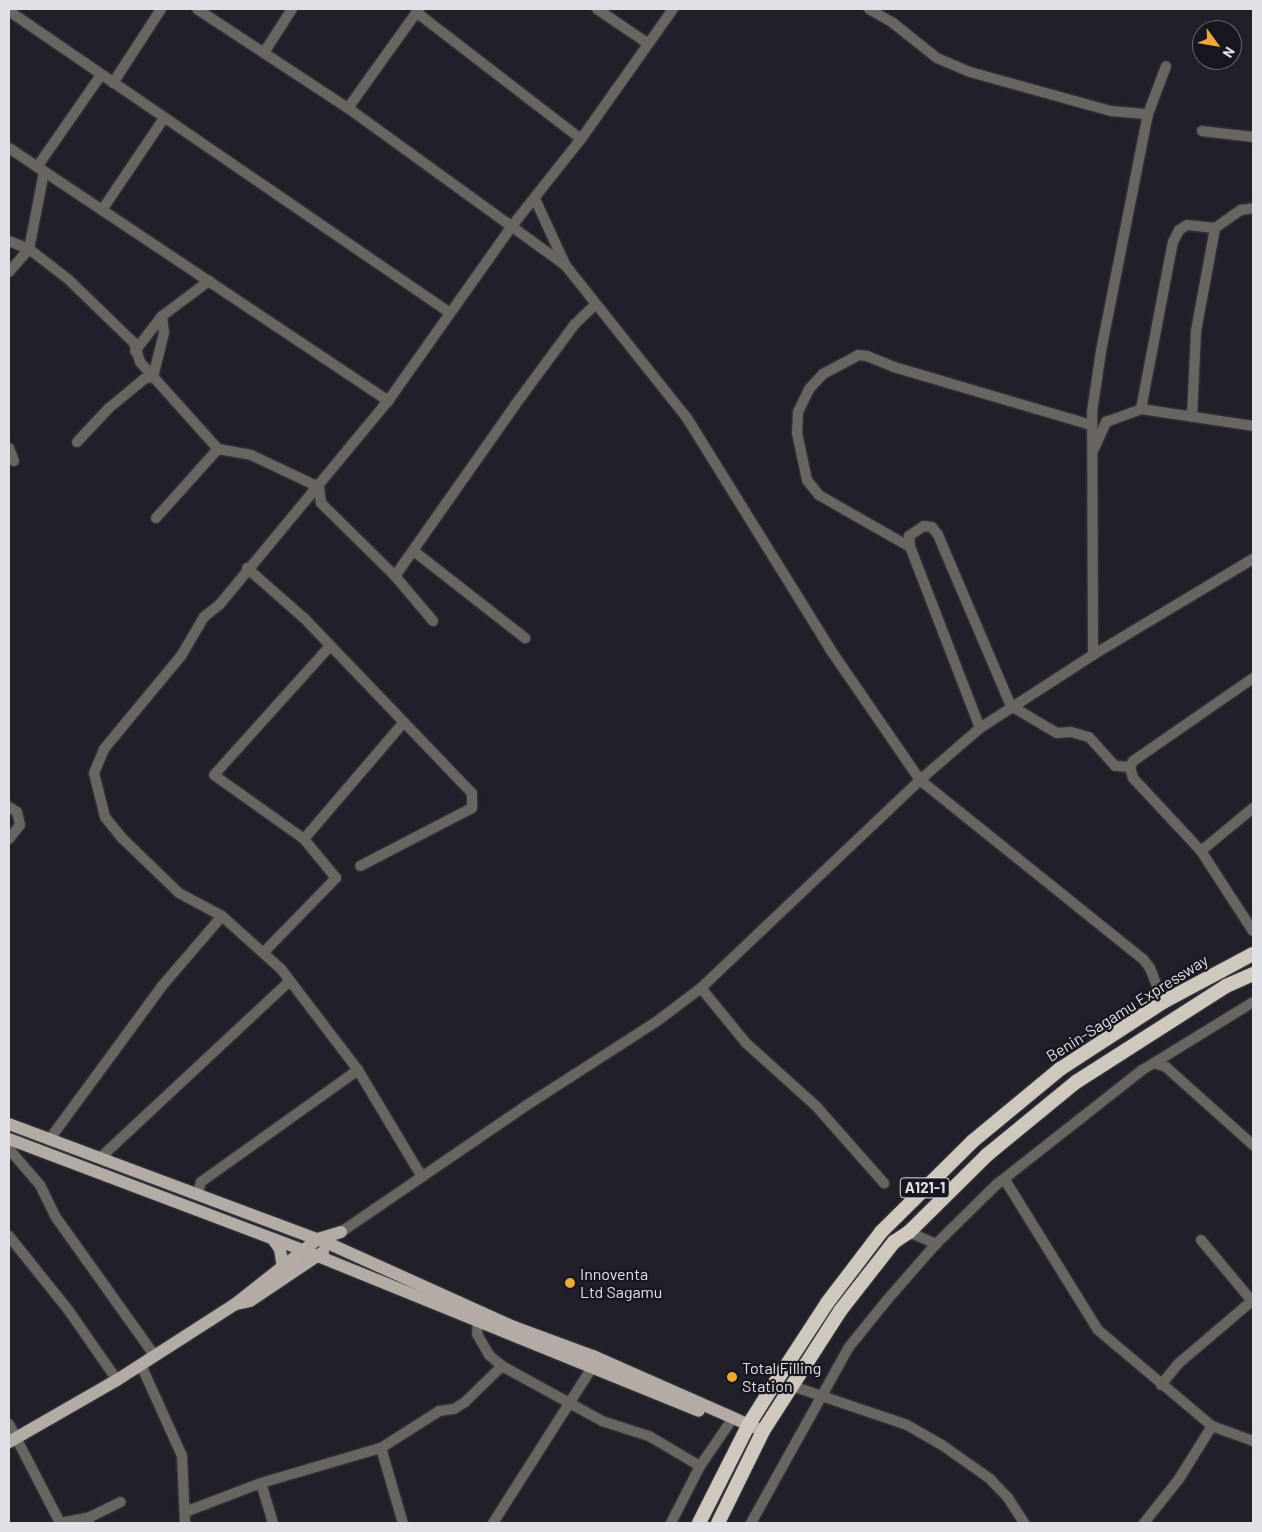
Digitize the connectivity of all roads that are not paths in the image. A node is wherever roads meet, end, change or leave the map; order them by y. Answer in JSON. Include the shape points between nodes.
{"nodes":[{"id":1,"x":162,"y":9,"type":"edge"},
{"id":2,"x":197,"y":9,"type":"edge"},
{"id":3,"x":292,"y":9,"type":"edge"},
{"id":4,"x":597,"y":9,"type":"edge"},
{"id":5,"x":673,"y":9,"type":"edge"},
{"id":6,"x":869,"y":9,"type":"edge"},
{"id":7,"x":9,"y":11,"type":"edge"},
{"id":8,"x":418,"y":11,"type":"edge"},
{"id":9,"x":647,"y":43,"type":"junction"},
{"id":10,"x":265,"y":51,"type":"junction"},
{"id":11,"x":1166,"y":66,"type":"dead end"},
{"id":12,"x":101,"y":75,"type":"junction"},
{"id":13,"x":113,"y":83,"type":"junction"},
{"id":14,"x":348,"y":108,"type":"junction"},
{"id":15,"x":1148,"y":114,"type":"junction"},
{"id":16,"x":164,"y":118,"type":"junction"},
{"id":17,"x":1202,"y":130,"type":"dead end"},
{"id":18,"x":1253,"y":137,"type":"edge"},
{"id":19,"x":581,"y":139,"type":"junction"},
{"id":20,"x":9,"y":148,"type":"edge"},
{"id":21,"x":40,"y":169,"type":"junction"},
{"id":22,"x":535,"y":200,"type":"junction"},
{"id":23,"x":1253,"y":208,"type":"edge"},
{"id":24,"x":102,"y":210,"type":"junction"},
{"id":25,"x":512,"y":226,"type":"junction"},
{"id":26,"x":1215,"y":228,"type":"junction"},
{"id":27,"x":9,"y":241,"type":"edge"},
{"id":28,"x":29,"y":249,"type":"junction"},
{"id":29,"x":566,"y":266,"type":"junction"},
{"id":30,"x":9,"y":272,"type":"edge"},
{"id":31,"x":209,"y":282,"type":"junction"},
{"id":32,"x":595,"y":305,"type":"junction"},
{"id":33,"x":450,"y":313,"type":"junction"},
{"id":34,"x":162,"y":316,"type":"junction"},
{"id":35,"x":135,"y":351,"type":"junction"},
{"id":36,"x":153,"y":377,"type":"junction"},
{"id":37,"x":388,"y":401,"type":"junction"},
{"id":38,"x":1141,"y":409,"type":"junction"},
{"id":39,"x":1192,"y":417,"type":"junction"},
{"id":40,"x":1091,"y":425,"type":"junction"},
{"id":41,"x":1253,"y":426,"type":"edge"},
{"id":42,"x":78,"y":442,"type":"dead end"},
{"id":43,"x":9,"y":448,"type":"edge"},
{"id":44,"x":218,"y":449,"type":"junction"},
{"id":45,"x":1090,"y":460,"type":"junction"},
{"id":46,"x":14,"y":461,"type":"dead end"},
{"id":47,"x":319,"y":487,"type":"junction"},
{"id":48,"x":156,"y":518,"type":"dead end"},
{"id":49,"x":910,"y":548,"type":"junction"},
{"id":50,"x":415,"y":552,"type":"junction"},
{"id":51,"x":1253,"y":559,"type":"edge"},
{"id":52,"x":247,"y":568,"type":"junction"},
{"id":53,"x":396,"y":576,"type":"junction"},
{"id":54,"x":433,"y":621,"type":"dead end"},
{"id":55,"x":525,"y":638,"type":"dead end"},
{"id":56,"x":330,"y":646,"type":"junction"},
{"id":57,"x":1093,"y":655,"type":"junction"},
{"id":58,"x":1253,"y":678,"type":"edge"},
{"id":59,"x":1010,"y":706,"type":"junction"},
{"id":60,"x":403,"y":723,"type":"junction"},
{"id":61,"x":980,"y":728,"type":"junction"},
{"id":62,"x":1130,"y":767,"type":"junction"},
{"id":63,"x":920,"y":780,"type":"junction"},
{"id":64,"x":9,"y":807,"type":"edge"},
{"id":65,"x":1253,"y":808,"type":"edge"},
{"id":66,"x":9,"y":839,"type":"edge"},
{"id":67,"x":304,"y":839,"type":"junction"},
{"id":68,"x":1201,"y":851,"type":"junction"},
{"id":69,"x":360,"y":866,"type":"dead end"},
{"id":70,"x":222,"y":916,"type":"junction"},
{"id":71,"x":1253,"y":931,"type":"edge"},
{"id":72,"x":265,"y":951,"type":"junction"},
{"id":73,"x":1253,"y":954,"type":"edge"},
{"id":74,"x":1253,"y":974,"type":"edge"},
{"id":75,"x":290,"y":981,"type":"junction"},
{"id":76,"x":701,"y":988,"type":"junction"},
{"id":77,"x":1163,"y":1002,"type":"junction"},
{"id":78,"x":1253,"y":1002,"type":"edge"},
{"id":79,"x":1154,"y":1063,"type":"junction"},
{"id":80,"x":358,"y":1070,"type":"junction"},
{"id":81,"x":9,"y":1124,"type":"edge"},
{"id":82,"x":9,"y":1140,"type":"edge"},
{"id":83,"x":50,"y":1140,"type":"junction"},
{"id":84,"x":1253,"y":1145,"type":"edge"},
{"id":85,"x":9,"y":1148,"type":"edge"},
{"id":86,"x":100,"y":1158,"type":"junction"},
{"id":87,"x":422,"y":1177,"type":"junction"},
{"id":88,"x":1005,"y":1180,"type":"junction"},
{"id":89,"x":884,"y":1183,"type":"dead end"},
{"id":90,"x":197,"y":1195,"type":"junction"},
{"id":91,"x":341,"y":1232,"type":"junction"},
{"id":92,"x":909,"y":1232,"type":"junction"},
{"id":93,"x":9,"y":1236,"type":"edge"},
{"id":94,"x":273,"y":1239,"type":"junction"},
{"id":95,"x":318,"y":1239,"type":"junction"},
{"id":96,"x":1201,"y":1240,"type":"dead end"},
{"id":97,"x":936,"y":1244,"type":"junction"},
{"id":98,"x":332,"y":1245,"type":"junction"},
{"id":99,"x":303,"y":1250,"type":"junction"},
{"id":100,"x":318,"y":1256,"type":"junction"},
{"id":101,"x":336,"y":1264,"type":"junction"},
{"id":102,"x":288,"y":1270,"type":"junction"},
{"id":103,"x":1252,"y":1300,"type":"edge"},
{"id":104,"x":478,"y":1323,"type":"junction"},
{"id":105,"x":155,"y":1356,"type":"junction"},
{"id":106,"x":141,"y":1365,"type":"junction"},
{"id":107,"x":502,"y":1366,"type":"junction"},
{"id":108,"x":592,"y":1366,"type":"junction"},
{"id":109,"x":117,"y":1380,"type":"junction"},
{"id":110,"x":1161,"y":1385,"type":"junction"},
{"id":111,"x":792,"y":1386,"type":"junction"},
{"id":112,"x":821,"y":1397,"type":"junction"},
{"id":113,"x":571,"y":1402,"type":"junction"},
{"id":114,"x":9,"y":1424,"type":"edge"},
{"id":115,"x":729,"y":1424,"type":"junction"},
{"id":116,"x":1212,"y":1426,"type":"junction"},
{"id":117,"x":747,"y":1428,"type":"junction"},
{"id":118,"x":761,"y":1434,"type":"junction"},
{"id":119,"x":13,"y":1440,"type":"edge"},
{"id":120,"x":1253,"y":1441,"type":"edge"},
{"id":121,"x":381,"y":1448,"type":"junction"},
{"id":122,"x":700,"y":1466,"type":"junction"},
{"id":123,"x":261,"y":1483,"type":"junction"},
{"id":124,"x":121,"y":1502,"type":"dead end"},
{"id":125,"x":185,"y":1512,"type":"junction"},
{"id":126,"x":60,"y":1523,"type":"edge"},
{"id":127,"x":184,"y":1523,"type":"edge"},
{"id":128,"x":273,"y":1523,"type":"edge"},
{"id":129,"x":403,"y":1523,"type":"edge"},
{"id":130,"x":493,"y":1523,"type":"edge"},
{"id":131,"x":671,"y":1523,"type":"edge"},
{"id":132,"x":699,"y":1523,"type":"edge"},
{"id":133,"x":718,"y":1523,"type":"edge"},
{"id":134,"x":751,"y":1523,"type":"edge"},
{"id":135,"x":1024,"y":1523,"type":"edge"},
{"id":136,"x":1144,"y":1523,"type":"edge"}],
"edges":[{"from":1,"to":13,"type":"street"},
{"from":2,"to":10,"type":"street"},
{"from":3,"to":10,"type":"street"},
{"from":4,"to":9,"type":"street"},
{"from":5,"to":9,"type":"street"},
{"from":6,"to":15,"type":"street","via":[[938,58],[970,72],[1111,111]]},
{"from":7,"to":12,"type":"street"},
{"from":8,"to":14,"type":"street"},
{"from":8,"to":19,"type":"street"},
{"from":9,"to":19,"type":"street"},
{"from":10,"to":14,"type":"street"},
{"from":11,"to":15,"type":"street"},
{"from":12,"to":13,"type":"street"},
{"from":12,"to":21,"type":"street"},
{"from":13,"to":16,"type":"street"},
{"from":14,"to":25,"type":"street"},
{"from":15,"to":40,"type":"street","via":[[1101,351]]},
{"from":16,"to":24,"type":"street"},
{"from":16,"to":33,"type":"street"},
{"from":17,"to":18,"type":"street"},
{"from":19,"to":22,"type":"street"},
{"from":20,"to":21,"type":"street"},
{"from":21,"to":24,"type":"street"},
{"from":21,"to":28,"type":"street"},
{"from":22,"to":25,"type":"street"},
{"from":22,"to":29,"type":"street"},
{"from":23,"to":26,"type":"street","via":[[1241,210]]},
{"from":24,"to":31,"type":"street"},
{"from":25,"to":29,"type":"street"},
{"from":25,"to":33,"type":"street","via":[[481,274]]},
{"from":26,"to":38,"type":"street","via":[[1187,225],[1179,230],[1173,242]]},
{"from":26,"to":39,"type":"street","via":[[1196,331]]},
{"from":27,"to":28,"type":"street"},
{"from":28,"to":30,"type":"street"},
{"from":28,"to":35,"type":"street","via":[[68,279],[134,343]]},
{"from":29,"to":32,"type":"street"},
{"from":31,"to":34,"type":"street"},
{"from":31,"to":37,"type":"street"},
{"from":32,"to":50,"type":"street","via":[[575,324],[514,404]]},
{"from":32,"to":63,"type":"street","via":[[687,418],[830,648]]},
{"from":33,"to":37,"type":"street"},
{"from":34,"to":35,"type":"street"},
{"from":34,"to":36,"type":"street","via":[[164,333]]},
{"from":35,"to":36,"type":"street"},
{"from":36,"to":42,"type":"street","via":[[144,379],[109,408]]},
{"from":36,"to":44,"type":"street"},
{"from":37,"to":47,"type":"street"},
{"from":38,"to":39,"type":"street"},
{"from":38,"to":45,"type":"street","via":[[1106,422],[1100,428]]},
{"from":39,"to":41,"type":"street"},
{"from":40,"to":45,"type":"street"},
{"from":40,"to":49,"type":"street","via":[[867,356],[858,355],[823,374],[809,389],[798,412],[797,432],[808,480],[826,499]]},
{"from":43,"to":46,"type":"street"},
{"from":44,"to":47,"type":"street","via":[[251,455]]},
{"from":44,"to":48,"type":"street"},
{"from":45,"to":57,"type":"street"},
{"from":47,"to":52,"type":"street"},
{"from":47,"to":53,"type":"street","via":[[321,503]]},
{"from":49,"to":59,"type":"street","via":[[909,536],[914,530],[932,527],[938,535]]},
{"from":49,"to":61,"type":"street"},
{"from":50,"to":53,"type":"street"},
{"from":50,"to":55,"type":"street"},
{"from":51,"to":57,"type":"street"},
{"from":52,"to":56,"type":"street","via":[[304,618]]},
{"from":52,"to":70,"type":"street","via":[[220,604],[204,617],[181,656],[104,749],[94,773],[106,817],[122,838],[179,893]]},
{"from":53,"to":54,"type":"street"},
{"from":56,"to":60,"type":"street"},
{"from":56,"to":67,"type":"street","via":[[214,775]]},
{"from":57,"to":59,"type":"street"},
{"from":58,"to":62,"type":"street","via":[[1134,761]]},
{"from":59,"to":61,"type":"street"},
{"from":59,"to":62,"type":"street","via":[[1057,733],[1071,732],[1089,737],[1115,766]]},
{"from":60,"to":67,"type":"street"},
{"from":60,"to":69,"type":"street","via":[[472,793],[472,808]]},
{"from":61,"to":63,"type":"street"},
{"from":62,"to":68,"type":"street","via":[[1133,778]]},
{"from":63,"to":76,"type":"street"},
{"from":63,"to":77,"type":"street","via":[[1142,959],[1150,968]]},
{"from":64,"to":66,"type":"street","via":[[17,812],[20,825]]},
{"from":65,"to":68,"type":"street"},
{"from":67,"to":72,"type":"street","via":[[336,878]]},
{"from":68,"to":71,"type":"street"},
{"from":70,"to":72,"type":"street"},
{"from":70,"to":83,"type":"street","via":[[162,986]]},
{"from":72,"to":75,"type":"street"},
{"from":73,"to":77,"type":"highway","name":"Benin-Sagamu Expressway","number":"A121-1"},
{"from":74,"to":92,"type":"highway","name":"Benin-Sagamu Expressway","number":"A121-1","via":[[1226,986],[1076,1082],[987,1155]]},
{"from":75,"to":80,"type":"street"},
{"from":75,"to":86,"type":"street"},
{"from":76,"to":87,"type":"street","via":[[656,1022],[527,1104]]},
{"from":76,"to":89,"type":"street","via":[[746,1043],[816,1106]]},
{"from":77,"to":117,"type":"highway","name":"Benin-Sagamu Expressway","number":"A121-1","via":[[1060,1069],[1006,1111],[888,1226],[827,1303]]},
{"from":78,"to":79,"type":"street"},
{"from":79,"to":84,"type":"street","via":[[1166,1067]]},
{"from":79,"to":88,"type":"street"},
{"from":80,"to":87,"type":"street"},
{"from":80,"to":90,"type":"street","via":[[201,1182]]},
{"from":81,"to":83,"type":"main road"},
{"from":82,"to":94,"type":"main road"},
{"from":83,"to":86,"type":"main road"},
{"from":85,"to":105,"type":"street","via":[[40,1184],[55,1216]]},
{"from":86,"to":90,"type":"main road"},
{"from":87,"to":91,"type":"street"},
{"from":88,"to":97,"type":"street","via":[[996,1184]]},
{"from":88,"to":110,"type":"street","via":[[1098,1330]]},
{"from":90,"to":95,"type":"main road"},
{"from":91,"to":95,"type":"main road"},
{"from":91,"to":98,"type":"main road"},
{"from":92,"to":97,"type":"street"},
{"from":92,"to":111,"type":"highway","name":"Benin-Sagamu Expressway","number":"A121-1","via":[[894,1242],[840,1311]]},
{"from":93,"to":109,"type":"street","via":[[64,1304]]},
{"from":94,"to":99,"type":"main road"},
{"from":94,"to":102,"type":"main road"},
{"from":95,"to":98,"type":"main road"},
{"from":95,"to":99,"type":"main road"},
{"from":96,"to":103,"type":"street"},
{"from":97,"to":112,"type":"street","via":[[849,1347]]},
{"from":98,"to":100,"type":"main road"},
{"from":98,"to":117,"type":"main road","via":[[514,1327],[593,1356]]},
{"from":99,"to":100,"type":"main road"},
{"from":99,"to":102,"type":"main road"},
{"from":100,"to":101,"type":"main road"},
{"from":100,"to":102,"type":"main road"},
{"from":101,"to":102,"type":"main road"},
{"from":101,"to":104,"type":"main road"},
{"from":102,"to":105,"type":"main road","via":[[250,1301],[234,1305]]},
{"from":103,"to":110,"type":"street","via":[[1179,1363]]},
{"from":104,"to":107,"type":"street","via":[[476,1334],[489,1355]]},
{"from":104,"to":108,"type":"main road"},
{"from":105,"to":106,"type":"main road"},
{"from":106,"to":109,"type":"main road"},
{"from":106,"to":125,"type":"street","via":[[182,1456]]},
{"from":107,"to":113,"type":"street"},
{"from":107,"to":121,"type":"street","via":[[465,1402],[454,1409],[440,1411]]},
{"from":108,"to":113,"type":"street"},
{"from":108,"to":115,"type":"main road"},
{"from":109,"to":119,"type":"main road"},
{"from":110,"to":116,"type":"street"},
{"from":111,"to":112,"type":"street"},
{"from":111,"to":118,"type":"highway","name":"Benin-Sagamu Expressway","number":"A121-1"},
{"from":112,"to":134,"type":"street"},
{"from":112,"to":135,"type":"street","via":[[907,1425],[942,1445],[989,1478],[1008,1498]]},
{"from":113,"to":122,"type":"street","via":[[602,1421],[650,1436]]},
{"from":113,"to":130,"type":"street"},
{"from":114,"to":119,"type":"street"},
{"from":115,"to":117,"type":"main road"},
{"from":115,"to":122,"type":"street"},
{"from":116,"to":120,"type":"street"},
{"from":116,"to":136,"type":"street","via":[[1179,1479]]},
{"from":117,"to":118,"type":"main road"},
{"from":117,"to":132,"type":"highway","name":"Benin-Sagamu Expressway","number":"A121-1"},
{"from":118,"to":133,"type":"highway","name":"Benin-Sagamu Expressway","number":"A121-1"},
{"from":119,"to":126,"type":"street"},
{"from":121,"to":123,"type":"street"},
{"from":121,"to":129,"type":"street"},
{"from":122,"to":131,"type":"street"},
{"from":123,"to":125,"type":"street"},
{"from":123,"to":128,"type":"street"},
{"from":124,"to":126,"type":"street","via":[[90,1517]]},
{"from":125,"to":127,"type":"street"}]}
